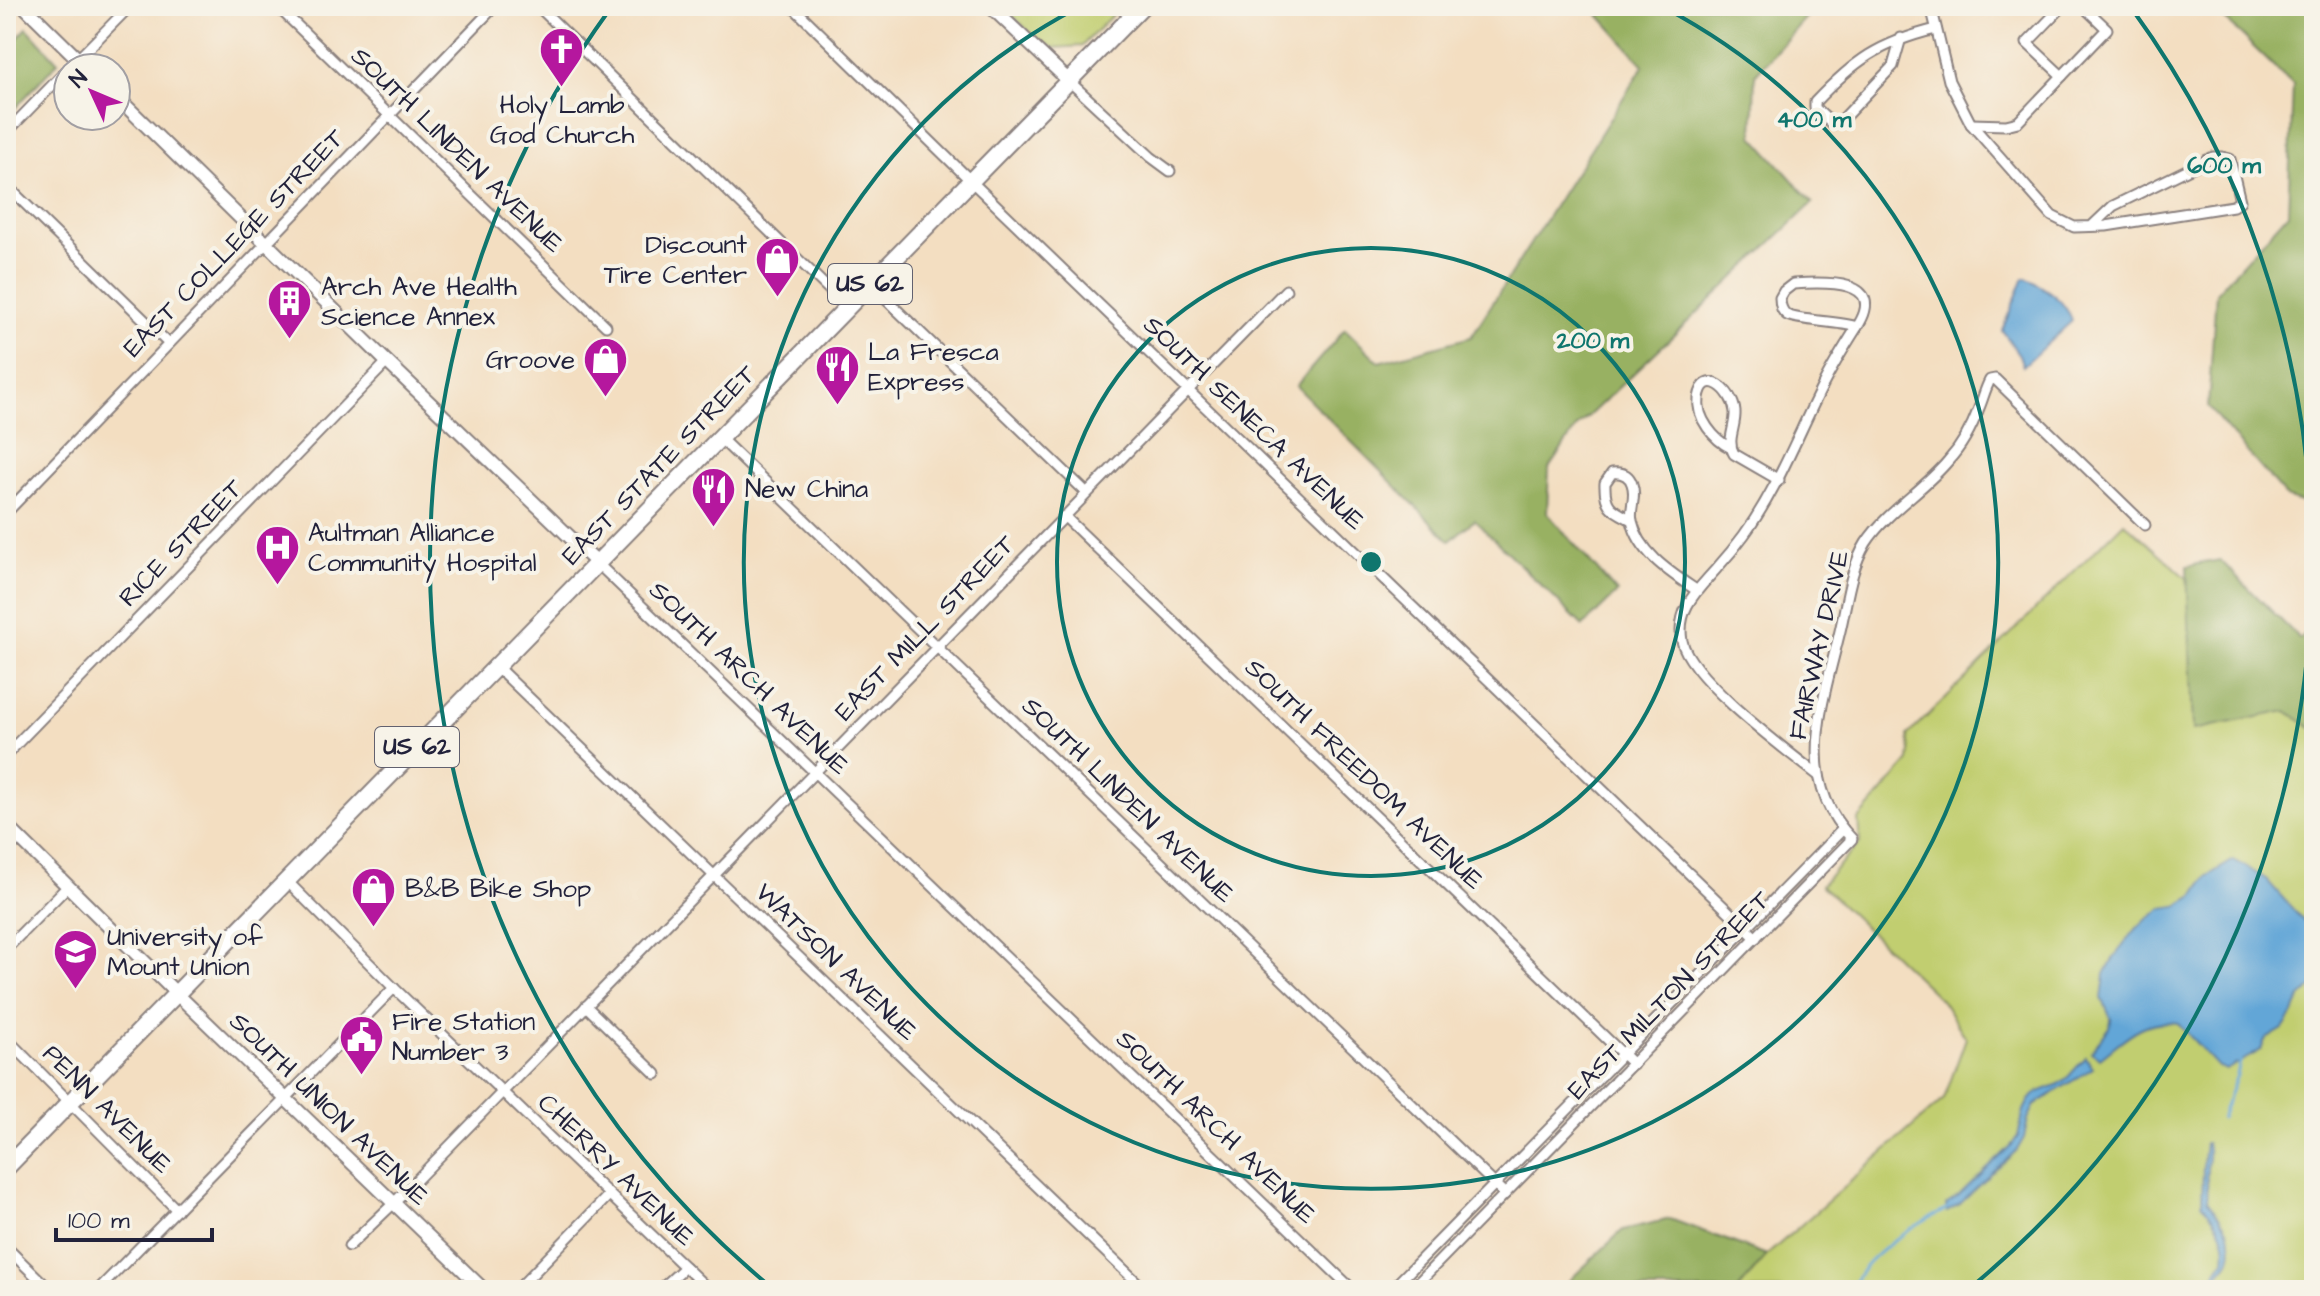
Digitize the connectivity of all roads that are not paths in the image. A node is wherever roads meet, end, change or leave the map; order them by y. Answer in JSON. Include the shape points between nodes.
{"nodes":[{"id":1,"x":24,"y":6,"type":"edge"},
{"id":2,"x":130,"y":6,"type":"edge"},
{"id":3,"x":277,"y":6,"type":"edge"},
{"id":4,"x":495,"y":6,"type":"edge"},
{"id":5,"x":538,"y":6,"type":"edge"},
{"id":6,"x":792,"y":6,"type":"edge"},
{"id":7,"x":990,"y":6,"type":"edge"},
{"id":8,"x":1142,"y":6,"type":"edge"},
{"id":9,"x":1931,"y":6,"type":"edge"},
{"id":10,"x":2063,"y":6,"type":"edge"},
{"id":11,"x":2083,"y":6,"type":"edge"},
{"id":12,"x":1936,"y":29,"type":"junction"},
{"id":13,"x":1901,"y":38,"type":"junction"},
{"id":14,"x":64,"y":52,"type":"edge"},
{"id":15,"x":89,"y":52,"type":"edge"},
{"id":16,"x":2062,"y":76,"type":"junction"},
{"id":17,"x":1069,"y":81,"type":"junction"},
{"id":18,"x":52,"y":89,"type":"edge"},
{"id":19,"x":132,"y":112,"type":"edge"},
{"id":20,"x":389,"y":116,"type":"junction"},
{"id":21,"x":1971,"y":124,"type":"junction"},
{"id":22,"x":6,"y":133,"type":"edge"},
{"id":23,"x":1170,"y":171,"type":"dead end"},
{"id":24,"x":971,"y":181,"type":"junction"},
{"id":25,"x":6,"y":185,"type":"edge"},
{"id":26,"x":2092,"y":226,"type":"junction"},
{"id":27,"x":265,"y":242,"type":"junction"},
{"id":28,"x":870,"y":284,"type":"junction"},
{"id":29,"x":1286,"y":290,"type":"dead end"},
{"id":30,"x":847,"y":307,"type":"junction"},
{"id":31,"x":606,"y":326,"type":"dead end"},
{"id":32,"x":1857,"y":327,"type":"junction"},
{"id":33,"x":168,"y":343,"type":"junction"},
{"id":34,"x":387,"y":362,"type":"junction"},
{"id":35,"x":1188,"y":390,"type":"junction"},
{"id":36,"x":720,"y":438,"type":"junction"},
{"id":37,"x":1731,"y":448,"type":"junction"},
{"id":38,"x":1779,"y":480,"type":"junction"},
{"id":39,"x":1087,"y":493,"type":"junction"},
{"id":40,"x":6,"y":513,"type":"edge"},
{"id":41,"x":1064,"y":516,"type":"junction"},
{"id":42,"x":1632,"y":520,"type":"junction"},
{"id":43,"x":2145,"y":525,"type":"dead end"},
{"id":44,"x":597,"y":563,"type":"junction"},
{"id":45,"x":1696,"y":590,"type":"junction"},
{"id":46,"x":937,"y":647,"type":"junction"},
{"id":47,"x":496,"y":666,"type":"junction"},
{"id":48,"x":6,"y":755,"type":"edge"},
{"id":49,"x":815,"y":773,"type":"junction"},
{"id":50,"x":1819,"y":776,"type":"junction"},
{"id":51,"x":6,"y":825,"type":"edge"},
{"id":52,"x":1843,"y":829,"type":"junction"},
{"id":53,"x":714,"y":875,"type":"junction"},
{"id":54,"x":286,"y":880,"type":"junction"},
{"id":55,"x":1792,"y":881,"type":"junction"},
{"id":56,"x":68,"y":886,"type":"junction"},
{"id":57,"x":1802,"y":891,"type":"junction"},
{"id":58,"x":1746,"y":927,"type":"junction"},
{"id":59,"x":1756,"y":938,"type":"junction"},
{"id":60,"x":6,"y":949,"type":"edge"},
{"id":61,"x":394,"y":988,"type":"junction"},
{"id":62,"x":177,"y":994,"type":"junction"},
{"id":63,"x":586,"y":1006,"type":"junction"},
{"id":64,"x":6,"y":1038,"type":"edge"},
{"id":65,"x":1622,"y":1054,"type":"junction"},
{"id":66,"x":1633,"y":1064,"type":"junction"},
{"id":67,"x":656,"y":1074,"type":"dead end"},
{"id":68,"x":502,"y":1092,"type":"junction"},
{"id":69,"x":286,"y":1097,"type":"junction"},
{"id":70,"x":70,"y":1103,"type":"junction"},
{"id":71,"x":1557,"y":1121,"type":"junction"},
{"id":72,"x":1567,"y":1131,"type":"junction"},
{"id":73,"x":6,"y":1168,"type":"edge"},
{"id":74,"x":1495,"y":1184,"type":"junction"},
{"id":75,"x":1505,"y":1194,"type":"junction"},
{"id":76,"x":609,"y":1195,"type":"junction"},
{"id":77,"x":394,"y":1203,"type":"junction"},
{"id":78,"x":177,"y":1210,"type":"junction"},
{"id":79,"x":349,"y":1246,"type":"dead end"},
{"id":80,"x":6,"y":1247,"type":"edge"},
{"id":81,"x":1425,"y":1255,"type":"junction"},
{"id":82,"x":1435,"y":1265,"type":"junction"},
{"id":83,"x":685,"y":1267,"type":"junction"},
{"id":84,"x":50,"y":1290,"type":"edge"},
{"id":85,"x":98,"y":1290,"type":"edge"},
{"id":86,"x":484,"y":1290,"type":"edge"},
{"id":87,"x":517,"y":1290,"type":"edge"},
{"id":88,"x":660,"y":1290,"type":"edge"},
{"id":89,"x":709,"y":1290,"type":"edge"},
{"id":90,"x":1145,"y":1290,"type":"edge"},
{"id":91,"x":1353,"y":1290,"type":"edge"},
{"id":92,"x":1391,"y":1290,"type":"edge"},
{"id":93,"x":1411,"y":1290,"type":"edge"}],
"edges":[{"from":1,"to":14,"type":"street"},
{"from":2,"to":15,"type":"street"},
{"from":3,"to":20,"type":"street","name":"SOUTH LINDEN AVENUE"},
{"from":4,"to":20,"type":"street","name":"EAST COLLEGE STREET"},
{"from":5,"to":30,"type":"street"},
{"from":6,"to":24,"type":"street","name":"SOUTH SENECA AVENUE"},
{"from":7,"to":17,"type":"street"},
{"from":8,"to":17,"type":"highway","name":"EAST STATE STREET","number":"US 62"},
{"from":9,"to":12,"type":"street"},
{"from":10,"to":16,"type":"street","via":[[2027,43]]},
{"from":11,"to":16,"type":"street","via":[[2107,29]]},
{"from":12,"to":13,"type":"street"},
{"from":12,"to":21,"type":"street","via":[[1949,81]]},
{"from":13,"to":13,"type":"street","via":[[1838,77],[1815,108],[1832,124],[1839,123],[1893,66]]},
{"from":16,"to":21,"type":"street","via":[[2018,122]]},
{"from":17,"to":23,"type":"street"},
{"from":17,"to":24,"type":"highway","name":"EAST STATE STREET","number":"US 62"},
{"from":18,"to":22,"type":"street"},
{"from":19,"to":27,"type":"street","name":"SOUTH ARCH AVENUE"},
{"from":20,"to":27,"type":"street","name":"EAST COLLEGE STREET"},
{"from":20,"to":31,"type":"street","name":"SOUTH LINDEN AVENUE"},
{"from":21,"to":26,"type":"street","via":[[2052,216],[2074,227]]},
{"from":24,"to":28,"type":"highway","name":"EAST STATE STREET","number":"US 62"},
{"from":24,"to":35,"type":"street","name":"SOUTH SENECA AVENUE"},
{"from":25,"to":33,"type":"street"},
{"from":26,"to":26,"type":"street","via":[[2238,204],[2230,159],[2213,157],[2113,206]]},
{"from":27,"to":33,"type":"street","name":"EAST COLLEGE STREET"},
{"from":27,"to":34,"type":"street","name":"SOUTH ARCH AVENUE"},
{"from":28,"to":30,"type":"highway","name":"EAST STATE STREET","number":"US 62"},
{"from":28,"to":39,"type":"street"},
{"from":29,"to":35,"type":"street","name":"EAST MILL STREET"},
{"from":30,"to":36,"type":"highway","name":"EAST STATE STREET","number":"US 62"},
{"from":32,"to":32,"type":"street","via":[[1866,303],[1847,285],[1793,284],[1780,298],[1782,310],[1790,316]]},
{"from":32,"to":38,"type":"street"},
{"from":33,"to":40,"type":"street","name":"EAST COLLEGE STREET"},
{"from":34,"to":44,"type":"street","name":"SOUTH ARCH AVENUE"},
{"from":34,"to":48,"type":"street","name":"RICE STREET"},
{"from":35,"to":39,"type":"street","name":"EAST MILL STREET"},
{"from":35,"to":58,"type":"street","name":"SOUTH SENECA AVENUE"},
{"from":36,"to":44,"type":"highway","name":"EAST STATE STREET","number":"US 62"},
{"from":36,"to":46,"type":"street","name":"SOUTH LINDEN AVENUE"},
{"from":37,"to":37,"type":"street","via":[[1710,431],[1700,413],[1702,389],[1709,383],[1723,387],[1732,400]]},
{"from":37,"to":38,"type":"street"},
{"from":38,"to":45,"type":"street","via":[[1745,533]]},
{"from":39,"to":41,"type":"street","name":"EAST MILL STREET"},
{"from":41,"to":46,"type":"street","name":"EAST MILL STREET"},
{"from":41,"to":65,"type":"street","name":"SOUTH FREEDOM AVENUE"},
{"from":42,"to":42,"type":"street","via":[[1607,502],[1605,483],[1612,473],[1626,475],[1633,484]]},
{"from":42,"to":45,"type":"street","via":[[1660,564]]},
{"from":43,"to":50,"type":"street","name":"FAIRWAY DRIVE","via":[[1991,379],[1957,451],[1877,529],[1856,563],[1818,728]]},
{"from":44,"to":47,"type":"highway","name":"EAST STATE STREET","number":"US 62"},
{"from":44,"to":49,"type":"street","name":"SOUTH ARCH AVENUE"},
{"from":45,"to":50,"type":"street","via":[[1682,621],[1689,658],[1751,723]]},
{"from":46,"to":49,"type":"street","name":"EAST MILL STREET"},
{"from":46,"to":74,"type":"street","name":"SOUTH LINDEN AVENUE"},
{"from":47,"to":53,"type":"street","name":"WATSON AVENUE"},
{"from":47,"to":54,"type":"highway","name":"EAST STATE STREET","number":"US 62"},
{"from":49,"to":53,"type":"street","name":"EAST MILL STREET"},
{"from":49,"to":91,"type":"street","name":"SOUTH ARCH AVENUE"},
{"from":50,"to":52,"type":"street","via":[[1834,819]]},
{"from":51,"to":56,"type":"street","name":"SOUTH UNION AVENUE"},
{"from":52,"to":55,"type":"street","name":"EAST MILTON STREET"},
{"from":52,"to":57,"type":"street","name":"EAST MILTON STREET","via":[[1852,839]]},
{"from":53,"to":63,"type":"street","name":"EAST MILL STREET"},
{"from":53,"to":90,"type":"street","name":"WATSON AVENUE"},
{"from":54,"to":61,"type":"street","name":"CHERRY AVENUE"},
{"from":54,"to":62,"type":"highway","name":"EAST STATE STREET","number":"US 62"},
{"from":55,"to":57,"type":"street","name":"EAST MILTON STREET"},
{"from":55,"to":58,"type":"street","name":"EAST MILTON STREET"},
{"from":56,"to":60,"type":"street"},
{"from":56,"to":62,"type":"street","name":"SOUTH UNION AVENUE"},
{"from":57,"to":59,"type":"street","name":"EAST MILTON STREET"},
{"from":58,"to":59,"type":"street","name":"SOUTH SENECA AVENUE"},
{"from":58,"to":65,"type":"street","name":"EAST MILTON STREET"},
{"from":59,"to":66,"type":"street","name":"EAST MILTON STREET"},
{"from":61,"to":68,"type":"street","name":"CHERRY AVENUE"},
{"from":61,"to":69,"type":"street"},
{"from":62,"to":69,"type":"street","name":"SOUTH UNION AVENUE"},
{"from":62,"to":70,"type":"highway","number":"US 62"},
{"from":63,"to":67,"type":"street"},
{"from":63,"to":68,"type":"street","name":"EAST MILL STREET"},
{"from":64,"to":70,"type":"street","name":"PENN AVENUE"},
{"from":65,"to":66,"type":"street","name":"SOUTH FREEDOM AVENUE"},
{"from":65,"to":71,"type":"street","name":"EAST MILTON STREET"},
{"from":66,"to":72,"type":"street","name":"EAST MILTON STREET"},
{"from":68,"to":76,"type":"street","name":"CHERRY AVENUE"},
{"from":68,"to":77,"type":"street","name":"EAST MILL STREET"},
{"from":69,"to":77,"type":"street","name":"SOUTH UNION AVENUE"},
{"from":69,"to":78,"type":"street"},
{"from":70,"to":73,"type":"highway","number":"US 62"},
{"from":70,"to":78,"type":"street","name":"PENN AVENUE"},
{"from":71,"to":72,"type":"street","name":"EAST MILTON STREET"},
{"from":71,"to":74,"type":"street","name":"EAST MILTON STREET"},
{"from":72,"to":75,"type":"street","name":"EAST MILTON STREET"},
{"from":74,"to":75,"type":"street","name":"SOUTH LINDEN AVENUE"},
{"from":74,"to":81,"type":"street","name":"EAST MILTON STREET"},
{"from":75,"to":82,"type":"street","name":"EAST MILTON STREET"},
{"from":76,"to":83,"type":"street","name":"CHERRY AVENUE"},
{"from":76,"to":87,"type":"street"},
{"from":77,"to":79,"type":"street","name":"EAST MILL STREET"},
{"from":77,"to":86,"type":"street","name":"SOUTH UNION AVENUE"},
{"from":78,"to":85,"type":"street"},
{"from":80,"to":84,"type":"street"},
{"from":81,"to":82,"type":"street"},
{"from":81,"to":92,"type":"street","name":"EAST MILTON STREET"},
{"from":82,"to":93,"type":"street","name":"EAST MILTON STREET"},
{"from":83,"to":88,"type":"street"},
{"from":83,"to":89,"type":"street","name":"CHERRY AVENUE"}]}
